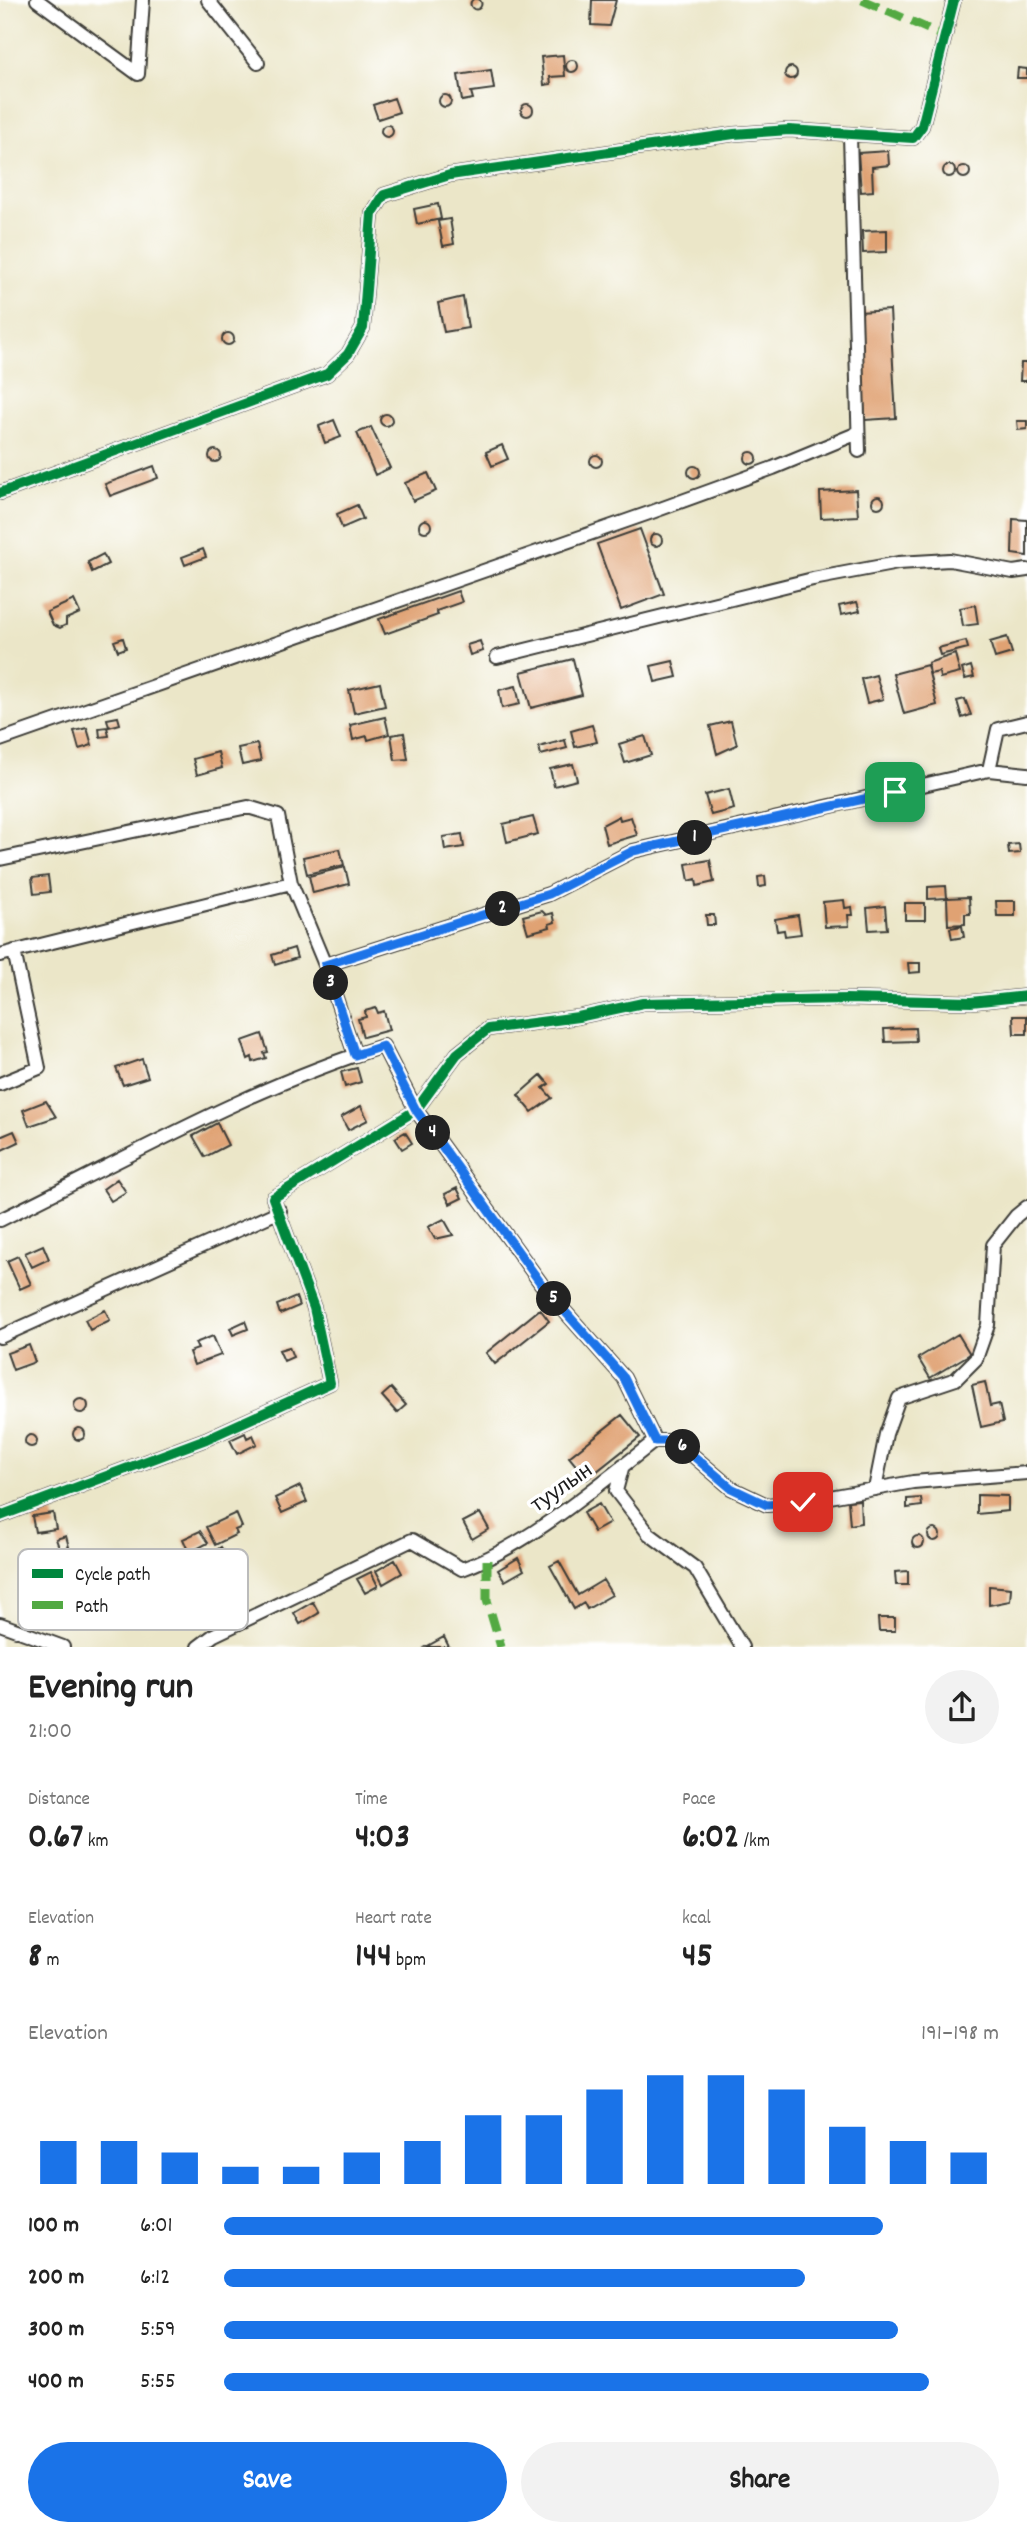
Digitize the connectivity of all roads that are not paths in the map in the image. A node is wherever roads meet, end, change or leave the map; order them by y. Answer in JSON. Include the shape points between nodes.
{"nodes":[{"id":1,"x":37,"y":0,"type":"edge"},
{"id":2,"x":143,"y":0,"type":"edge"},
{"id":3,"x":954,"y":0,"type":"edge"},
{"id":4,"x":212,"y":1,"type":"edge"},
{"id":5,"x":258,"y":63,"type":"dead end"},
{"id":6,"x":850,"y":135,"type":"junction"},
{"id":7,"x":858,"y":433,"type":"junction"},
{"id":8,"x":859,"y":451,"type":"dead end"},
{"id":9,"x":0,"y":493,"type":"edge"},
{"id":10,"x":1027,"y":570,"type":"edge"},
{"id":11,"x":497,"y":657,"type":"dead end"},
{"id":12,"x":1027,"y":722,"type":"edge"},
{"id":13,"x":0,"y":740,"type":"edge"},
{"id":14,"x":989,"y":770,"type":"junction"},
{"id":15,"x":1027,"y":774,"type":"edge"},
{"id":16,"x":0,"y":859,"type":"edge"},
{"id":17,"x":291,"y":883,"type":"junction"},
{"id":18,"x":14,"y":951,"type":"junction"},
{"id":19,"x":0,"y":955,"type":"edge"},
{"id":20,"x":325,"y":965,"type":"junction"},
{"id":21,"x":1027,"y":996,"type":"edge"},
{"id":22,"x":355,"y":1055,"type":"junction"},
{"id":23,"x":0,"y":1084,"type":"edge"},
{"id":24,"x":416,"y":1110,"type":"junction"},
{"id":25,"x":1027,"y":1207,"type":"edge"},
{"id":26,"x":280,"y":1211,"type":"junction"},
{"id":27,"x":0,"y":1220,"type":"edge"},
{"id":28,"x":0,"y":1337,"type":"edge"},
{"id":29,"x":655,"y":1441,"type":"junction"},
{"id":30,"x":623,"y":1465,"type":"junction"},
{"id":31,"x":1027,"y":1473,"type":"edge"},
{"id":32,"x":875,"y":1489,"type":"junction"},
{"id":33,"x":0,"y":1516,"type":"edge"},
{"id":34,"x":248,"y":1619,"type":"edge"},
{"id":35,"x":0,"y":1624,"type":"edge"},
{"id":36,"x":224,"y":1630,"type":"edge"},
{"id":37,"x":63,"y":1647,"type":"edge"},
{"id":38,"x":198,"y":1647,"type":"edge"},
{"id":39,"x":742,"y":1647,"type":"edge"}],
"edges":[{"from":1,"to":2,"type":"street","via":[[138,74]]},
{"from":3,"to":6,"type":"street","via":[[922,126],[913,138]]},
{"from":4,"to":5,"type":"street"},
{"from":6,"to":7,"type":"street"},
{"from":6,"to":9,"type":"street","via":[[789,130],[734,134],[450,175],[384,195],[372,214],[363,328],[348,354],[327,374]]},
{"from":7,"to":8,"type":"street"},
{"from":7,"to":13,"type":"street","via":[[664,508]]},
{"from":10,"to":11,"type":"street","via":[[1013,572],[950,560],[898,563],[813,579]]},
{"from":12,"to":14,"type":"street","via":[[998,729]]},
{"from":14,"to":15,"type":"street"},
{"from":14,"to":20,"type":"street","via":[[633,851],[549,894]]},
{"from":16,"to":17,"type":"street","via":[[248,807],[278,816]]},
{"from":17,"to":18,"type":"street"},
{"from":17,"to":20,"type":"street"},
{"from":18,"to":19,"type":"street"},
{"from":18,"to":23,"type":"street","via":[[39,1068]]},
{"from":20,"to":22,"type":"street"},
{"from":21,"to":24,"type":"street","via":[[971,1002],[643,1003],[488,1028],[457,1054]]},
{"from":22,"to":24,"type":"street","via":[[383,1046]]},
{"from":22,"to":27,"type":"street","via":[[207,1115]]},
{"from":24,"to":26,"type":"street","via":[[272,1198]]},
{"from":24,"to":29,"type":"street","via":[[545,1289],[624,1378]]},
{"from":25,"to":32,"type":"street","via":[[993,1245],[988,1325],[976,1359],[956,1379],[899,1398]]},
{"from":26,"to":28,"type":"street"},
{"from":26,"to":33,"type":"street","via":[[314,1308],[330,1384],[206,1439]]},
{"from":29,"to":30,"type":"street","name":"туулын"},
{"from":29,"to":32,"type":"street","via":[[676,1441],[731,1488],[767,1505]]},
{"from":30,"to":34,"type":"street","name":"туулын","via":[[487,1560],[462,1569],[412,1540]]},
{"from":30,"to":39,"type":"street","via":[[616,1490],[649,1534],[695,1568]]},
{"from":31,"to":32,"type":"street"},
{"from":35,"to":37,"type":"street"},
{"from":36,"to":38,"type":"street","name":"туулын"}]}
